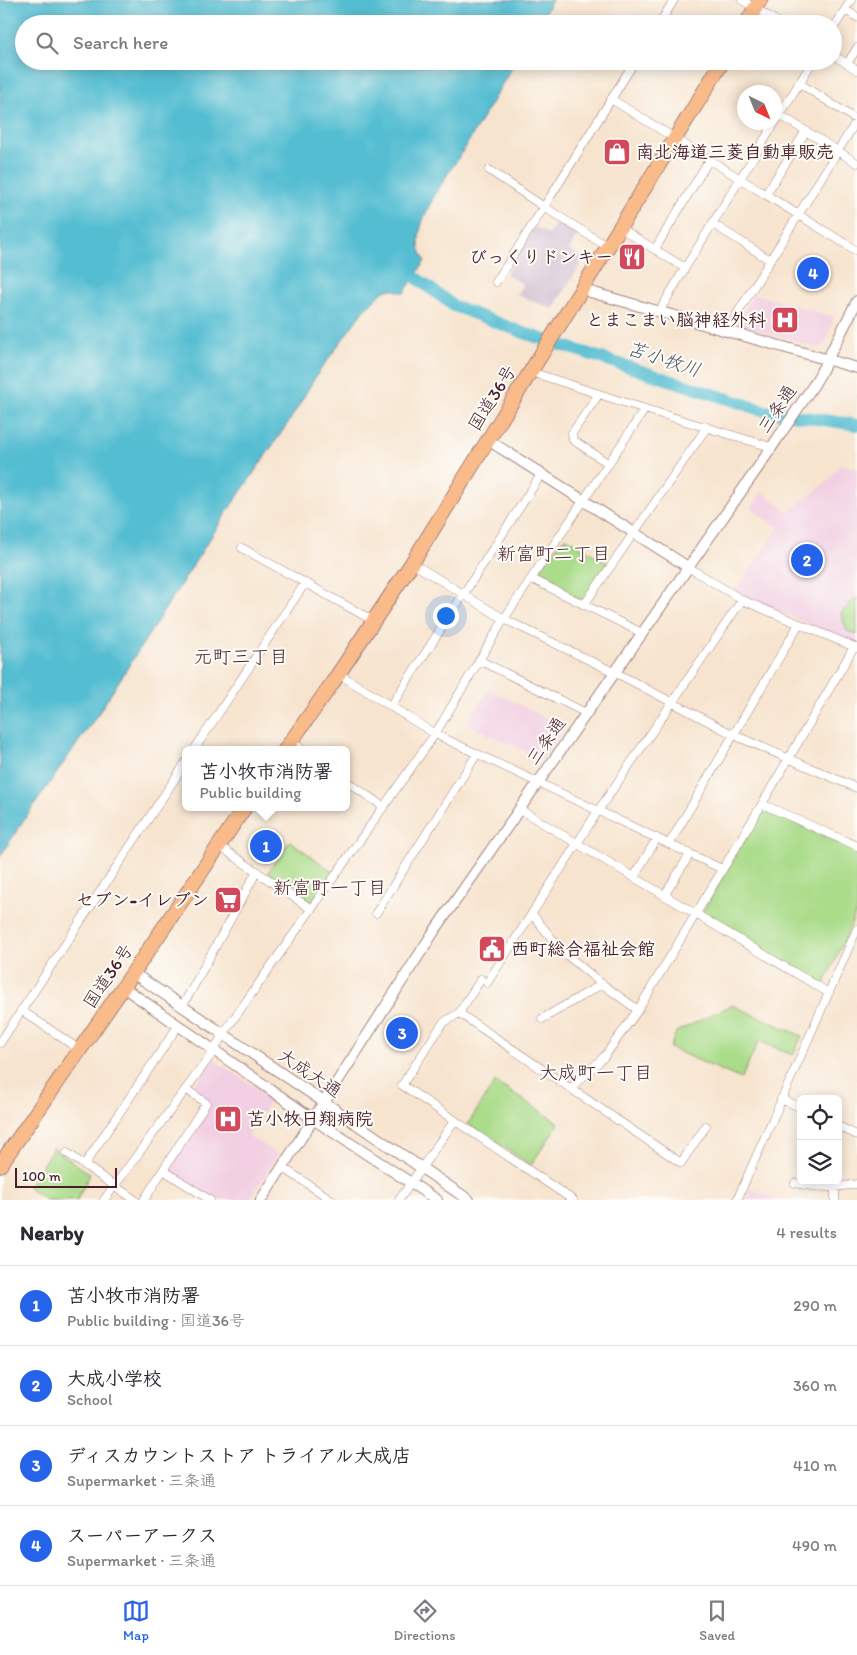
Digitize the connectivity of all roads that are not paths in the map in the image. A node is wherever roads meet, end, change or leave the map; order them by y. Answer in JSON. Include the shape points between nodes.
{"nodes":[{"id":1,"x":674,"y":0,"type":"edge"},
{"id":2,"x":742,"y":0,"type":"edge"},
{"id":3,"x":851,"y":0,"type":"edge"},
{"id":4,"x":758,"y":4,"type":"edge"},
{"id":5,"x":845,"y":10,"type":"junction"},
{"id":6,"x":664,"y":15,"type":"edge"},
{"id":7,"x":751,"y":15,"type":"edge"},
{"id":8,"x":771,"y":15,"type":"edge"},
{"id":9,"x":842,"y":15,"type":"edge"},
{"id":10,"x":857,"y":17,"type":"edge"},
{"id":11,"x":857,"y":48,"type":"edge"},
{"id":12,"x":842,"y":61,"type":"edge"},
{"id":13,"x":847,"y":64,"type":"junction"},
{"id":14,"x":629,"y":70,"type":"edge"},
{"id":15,"x":717,"y":70,"type":"edge"},
{"id":16,"x":807,"y":70,"type":"edge"},
{"id":17,"x":857,"y":70,"type":"edge"},
{"id":18,"x":799,"y":83,"type":"junction"},
{"id":19,"x":611,"y":99,"type":"junction"},
{"id":20,"x":782,"y":112,"type":"edge"},
{"id":21,"x":782,"y":116,"type":"edge"},
{"id":22,"x":857,"y":120,"type":"edge"},
{"id":23,"x":771,"y":130,"type":"edge"},
{"id":24,"x":806,"y":131,"type":"junction"},
{"id":25,"x":675,"y":139,"type":"junction"},
{"id":26,"x":838,"y":151,"type":"junction"},
{"id":27,"x":709,"y":160,"type":"junction"},
{"id":28,"x":857,"y":163,"type":"edge"},
{"id":29,"x":489,"y":170,"type":"dead end"},
{"id":30,"x":741,"y":178,"type":"junction"},
{"id":31,"x":766,"y":194,"type":"junction"},
{"id":32,"x":544,"y":207,"type":"junction"},
{"id":33,"x":798,"y":215,"type":"junction"},
{"id":34,"x":713,"y":224,"type":"junction"},
{"id":35,"x":620,"y":228,"type":"junction"},
{"id":36,"x":608,"y":247,"type":"junction"},
{"id":37,"x":655,"y":249,"type":"junction"},
{"id":38,"x":857,"y":251,"type":"edge"},
{"id":39,"x":770,"y":260,"type":"junction"},
{"id":40,"x":685,"y":268,"type":"junction"},
{"id":41,"x":496,"y":282,"type":"dead end"},
{"id":42,"x":582,"y":289,"type":"junction"},
{"id":43,"x":857,"y":301,"type":"edge"},
{"id":44,"x":659,"y":312,"type":"junction"},
{"id":45,"x":726,"y":330,"type":"junction"},
{"id":46,"x":828,"y":360,"type":"junction"},
{"id":47,"x":533,"y":368,"type":"junction"},
{"id":48,"x":857,"y":368,"type":"edge"},
{"id":49,"x":599,"y":394,"type":"junction"},
{"id":50,"x":646,"y":409,"type":"junction"},
{"id":51,"x":707,"y":427,"type":"junction"},
{"id":52,"x":488,"y":440,"type":"junction"},
{"id":53,"x":771,"y":447,"type":"junction"},
{"id":54,"x":609,"y":464,"type":"junction"},
{"id":55,"x":542,"y":472,"type":"junction"},
{"id":56,"x":585,"y":500,"type":"junction"},
{"id":57,"x":635,"y":533,"type":"junction"},
{"id":58,"x":242,"y":548,"type":"dead end"},
{"id":59,"x":412,"y":563,"type":"junction"},
{"id":60,"x":688,"y":567,"type":"junction"},
{"id":61,"x":532,"y":579,"type":"junction"},
{"id":62,"x":305,"y":583,"type":"junction"},
{"id":63,"x":463,"y":594,"type":"junction"},
{"id":64,"x":742,"y":600,"type":"junction"},
{"id":65,"x":584,"y":605,"type":"junction"},
{"id":66,"x":504,"y":619,"type":"junction"},
{"id":67,"x":374,"y":621,"type":"junction"},
{"id":68,"x":799,"y":624,"type":"junction"},
{"id":69,"x":642,"y":633,"type":"junction"},
{"id":70,"x":855,"y":647,"type":"edge"},
{"id":71,"x":480,"y":660,"type":"junction"},
{"id":72,"x":614,"y":673,"type":"junction"},
{"id":73,"x":338,"y":674,"type":"junction"},
{"id":74,"x":672,"y":702,"type":"junction"},
{"id":75,"x":391,"y":706,"type":"junction"},
{"id":76,"x":586,"y":713,"type":"junction"},
{"id":77,"x":434,"y":734,"type":"junction"},
{"id":78,"x":734,"y":735,"type":"junction"},
{"id":79,"x":197,"y":746,"type":"edge"},
{"id":80,"x":288,"y":746,"type":"edge"},
{"id":81,"x":477,"y":754,"type":"junction"},
{"id":82,"x":788,"y":759,"type":"junction"},
{"id":83,"x":182,"y":768,"type":"edge"},
{"id":84,"x":857,"y":778,"type":"edge"},
{"id":85,"x":537,"y":782,"type":"junction"},
{"id":86,"x":350,"y":784,"type":"edge"},
{"id":87,"x":855,"y":788,"type":"edge"},
{"id":88,"x":762,"y":804,"type":"junction"},
{"id":89,"x":384,"y":807,"type":"junction"},
{"id":90,"x":519,"y":809,"type":"junction"},
{"id":91,"x":242,"y":811,"type":"edge"},
{"id":92,"x":598,"y":811,"type":"junction"},
{"id":93,"x":657,"y":838,"type":"junction"},
{"id":94,"x":577,"y":844,"type":"junction"},
{"id":95,"x":669,"y":844,"type":"junction"},
{"id":96,"x":218,"y":845,"type":"junction"},
{"id":97,"x":857,"y":846,"type":"edge"},
{"id":98,"x":690,"y":854,"type":"junction"},
{"id":99,"x":722,"y":870,"type":"junction"},
{"id":100,"x":257,"y":871,"type":"junction"},
{"id":101,"x":634,"y":878,"type":"junction"},
{"id":102,"x":664,"y":896,"type":"junction"},
{"id":103,"x":311,"y":909,"type":"junction"},
{"id":104,"x":376,"y":913,"type":"dead end"},
{"id":105,"x":532,"y":914,"type":"junction"},
{"id":106,"x":696,"y":914,"type":"junction"},
{"id":107,"x":857,"y":932,"type":"edge"},
{"id":108,"x":133,"y":973,"type":"junction"},
{"id":109,"x":602,"y":984,"type":"junction"},
{"id":110,"x":123,"y":987,"type":"junction"},
{"id":111,"x":828,"y":993,"type":"junction"},
{"id":112,"x":182,"y":1007,"type":"junction"},
{"id":113,"x":21,"y":1010,"type":"junction"},
{"id":114,"x":638,"y":1010,"type":"junction"},
{"id":115,"x":459,"y":1013,"type":"junction"},
{"id":116,"x":542,"y":1019,"type":"dead end"},
{"id":117,"x":178,"y":1026,"type":"junction"},
{"id":118,"x":223,"y":1034,"type":"junction"},
{"id":119,"x":0,"y":1043,"type":"edge"},
{"id":120,"x":80,"y":1050,"type":"junction"},
{"id":121,"x":214,"y":1051,"type":"junction"},
{"id":122,"x":572,"y":1087,"type":"junction"},
{"id":123,"x":187,"y":1090,"type":"junction"},
{"id":124,"x":782,"y":1098,"type":"junction"},
{"id":125,"x":324,"y":1102,"type":"junction"},
{"id":126,"x":797,"y":1106,"type":"edge"},
{"id":127,"x":313,"y":1119,"type":"junction"},
{"id":128,"x":455,"y":1120,"type":"junction"},
{"id":129,"x":706,"y":1126,"type":"dead end"},
{"id":130,"x":842,"y":1128,"type":"edge"},
{"id":131,"x":857,"y":1135,"type":"edge"},
{"id":132,"x":67,"y":1153,"type":"dead end"},
{"id":133,"x":0,"y":1164,"type":"edge"},
{"id":134,"x":84,"y":1165,"type":"junction"},
{"id":135,"x":282,"y":1167,"type":"junction"},
{"id":136,"x":422,"y":1168,"type":"junction"},
{"id":137,"x":163,"y":1170,"type":"junction"},
{"id":138,"x":411,"y":1182,"type":"junction"},
{"id":139,"x":795,"y":1183,"type":"dead end"},
{"id":140,"x":857,"y":1184,"type":"edge"},
{"id":141,"x":115,"y":1186,"type":"junction"},
{"id":142,"x":835,"y":1188,"type":"junction"},
{"id":143,"x":561,"y":1192,"type":"junction"},
{"id":144,"x":330,"y":1199,"type":"edge"},
{"id":145,"x":104,"y":1200,"type":"edge"},
{"id":146,"x":135,"y":1200,"type":"edge"},
{"id":147,"x":144,"y":1200,"type":"edge"},
{"id":148,"x":210,"y":1200,"type":"edge"},
{"id":149,"x":261,"y":1200,"type":"edge"},
{"id":150,"x":398,"y":1200,"type":"edge"},
{"id":151,"x":437,"y":1200,"type":"edge"},
{"id":152,"x":469,"y":1200,"type":"edge"},
{"id":153,"x":556,"y":1200,"type":"edge"},
{"id":154,"x":573,"y":1200,"type":"edge"},
{"id":155,"x":737,"y":1200,"type":"edge"},
{"id":156,"x":835,"y":1200,"type":"edge"}],
"edges":[{"from":1,"to":6,"type":"street"},
{"from":2,"to":4,"type":"street"},
{"from":3,"to":5,"type":"street"},
{"from":4,"to":7,"type":"highway"},
{"from":4,"to":8,"type":"street"},
{"from":5,"to":9,"type":"street"},
{"from":5,"to":10,"type":"street"},
{"from":11,"to":13,"type":"street"},
{"from":12,"to":13,"type":"street"},
{"from":13,"to":17,"type":"street"},
{"from":14,"to":19,"type":"street"},
{"from":15,"to":25,"type":"highway","name":"国道36号"},
{"from":16,"to":18,"type":"street"},
{"from":18,"to":20,"type":"street"},
{"from":18,"to":22,"type":"street"},
{"from":19,"to":25,"type":"street"},
{"from":19,"to":32,"type":"street"},
{"from":21,"to":24,"type":"street"},
{"from":22,"to":26,"type":"street"},
{"from":23,"to":30,"type":"street"},
{"from":24,"to":26,"type":"street"},
{"from":24,"to":31,"type":"street"},
{"from":25,"to":27,"type":"street"},
{"from":25,"to":35,"type":"highway","name":"国道36号"},
{"from":26,"to":28,"type":"street"},
{"from":26,"to":33,"type":"street"},
{"from":27,"to":30,"type":"street"},
{"from":27,"to":37,"type":"street"},
{"from":29,"to":32,"type":"street"},
{"from":30,"to":31,"type":"street"},
{"from":30,"to":34,"type":"street"},
{"from":31,"to":33,"type":"street"},
{"from":32,"to":36,"type":"street"},
{"from":32,"to":41,"type":"street"},
{"from":33,"to":38,"type":"street"},
{"from":33,"to":39,"type":"street"},
{"from":34,"to":39,"type":"street"},
{"from":34,"to":40,"type":"street"},
{"from":35,"to":36,"type":"highway","name":"国道36号"},
{"from":35,"to":37,"type":"street"},
{"from":36,"to":42,"type":"highway","name":"国道36号"},
{"from":37,"to":40,"type":"street"},
{"from":39,"to":45,"type":"street"},
{"from":40,"to":44,"type":"street"},
{"from":42,"to":44,"type":"street"},
{"from":42,"to":47,"type":"highway","name":"国道36号"},
{"from":43,"to":46,"type":"street","name":"三条通"},
{"from":44,"to":45,"type":"street"},
{"from":45,"to":46,"type":"street"},
{"from":46,"to":48,"type":"street"},
{"from":46,"to":53,"type":"street","name":"三条通"},
{"from":47,"to":49,"type":"street"},
{"from":47,"to":52,"type":"highway","name":"国道36号"},
{"from":49,"to":50,"type":"street"},
{"from":49,"to":54,"type":"street","via":[[571,436]]},
{"from":50,"to":51,"type":"street"},
{"from":50,"to":54,"type":"street"},
{"from":51,"to":53,"type":"street"},
{"from":51,"to":57,"type":"street"},
{"from":52,"to":55,"type":"street"},
{"from":52,"to":59,"type":"highway","name":"国道36号"},
{"from":53,"to":60,"type":"street","name":"三条通"},
{"from":54,"to":56,"type":"street"},
{"from":55,"to":56,"type":"street"},
{"from":55,"to":63,"type":"street"},
{"from":56,"to":57,"type":"street"},
{"from":56,"to":61,"type":"street"},
{"from":57,"to":60,"type":"street"},
{"from":57,"to":65,"type":"street"},
{"from":58,"to":62,"type":"street"},
{"from":59,"to":63,"type":"street"},
{"from":59,"to":67,"type":"highway","name":"国道36号"},
{"from":60,"to":64,"type":"street"},
{"from":60,"to":69,"type":"street","name":"三条通"},
{"from":61,"to":65,"type":"street"},
{"from":61,"to":66,"type":"street"},
{"from":62,"to":67,"type":"street"},
{"from":62,"to":79,"type":"street"},
{"from":63,"to":66,"type":"street"},
{"from":63,"to":75,"type":"street"},
{"from":64,"to":68,"type":"street"},
{"from":64,"to":74,"type":"street"},
{"from":65,"to":69,"type":"street"},
{"from":66,"to":71,"type":"street"},
{"from":66,"to":72,"type":"street"},
{"from":67,"to":73,"type":"highway","name":"国道36号"},
{"from":68,"to":70,"type":"street"},
{"from":68,"to":78,"type":"street"},
{"from":69,"to":72,"type":"street","name":"三条通"},
{"from":70,"to":82,"type":"street"},
{"from":71,"to":76,"type":"street"},
{"from":71,"to":77,"type":"street"},
{"from":72,"to":74,"type":"street"},
{"from":72,"to":76,"type":"street","name":"三条通"},
{"from":73,"to":75,"type":"street"},
{"from":73,"to":80,"type":"highway","name":"国道36号"},
{"from":74,"to":78,"type":"street"},
{"from":74,"to":92,"type":"street"},
{"from":75,"to":77,"type":"street"},
{"from":76,"to":85,"type":"street","name":"三条通"},
{"from":77,"to":81,"type":"street"},
{"from":77,"to":89,"type":"street"},
{"from":78,"to":82,"type":"street"},
{"from":78,"to":95,"type":"street"},
{"from":81,"to":85,"type":"street"},
{"from":81,"to":104,"type":"street"},
{"from":82,"to":87,"type":"street"},
{"from":82,"to":88,"type":"street"},
{"from":83,"to":113,"type":"street"},
{"from":84,"to":87,"type":"street"},
{"from":85,"to":90,"type":"street","name":"三条通"},
{"from":85,"to":92,"type":"street"},
{"from":86,"to":89,"type":"street"},
{"from":88,"to":97,"type":"street"},
{"from":88,"to":99,"type":"street"},
{"from":89,"to":103,"type":"street"},
{"from":90,"to":94,"type":"street"},
{"from":90,"to":125,"type":"street","name":"三条通"},
{"from":91,"to":96,"type":"highway","name":"国道36号"},
{"from":92,"to":93,"type":"street"},
{"from":92,"to":94,"type":"street"},
{"from":93,"to":95,"type":"street"},
{"from":93,"to":101,"type":"street"},
{"from":94,"to":101,"type":"street"},
{"from":94,"to":105,"type":"street"},
{"from":95,"to":98,"type":"street"},
{"from":96,"to":100,"type":"street"},
{"from":96,"to":108,"type":"highway","name":"国道36号"},
{"from":98,"to":99,"type":"street"},
{"from":98,"to":102,"type":"street"},
{"from":99,"to":106,"type":"street"},
{"from":100,"to":103,"type":"street"},
{"from":100,"to":112,"type":"street"},
{"from":101,"to":102,"type":"street"},
{"from":102,"to":106,"type":"street"},
{"from":103,"to":118,"type":"street"},
{"from":105,"to":109,"type":"street","via":[[562,951]]},
{"from":105,"to":115,"type":"street"},
{"from":106,"to":111,"type":"street"},
{"from":106,"to":114,"type":"street"},
{"from":107,"to":111,"type":"street"},
{"from":108,"to":110,"type":"highway","name":"国道36号"},
{"from":108,"to":112,"type":"street","name":"大成大通"},
{"from":109,"to":114,"type":"street"},
{"from":109,"to":116,"type":"street"},
{"from":110,"to":117,"type":"street","name":"大成大通"},
{"from":110,"to":120,"type":"highway","name":"国道36号"},
{"from":111,"to":124,"type":"street"},
{"from":112,"to":118,"type":"street","name":"大成大通"},
{"from":113,"to":119,"type":"street"},
{"from":113,"to":120,"type":"street"},
{"from":114,"to":122,"type":"street","via":[[604,1057]]},
{"from":115,"to":122,"type":"street"},
{"from":115,"to":128,"type":"street","via":[[443,1022],[402,1085]]},
{"from":117,"to":121,"type":"street","name":"大成大通"},
{"from":117,"to":134,"type":"street"},
{"from":118,"to":121,"type":"street"},
{"from":118,"to":125,"type":"street","name":"大成大通"},
{"from":120,"to":133,"type":"highway","name":"国道36号"},
{"from":121,"to":123,"type":"street"},
{"from":121,"to":127,"type":"street","name":"大成大通"},
{"from":122,"to":129,"type":"street","via":[[682,1162]]},
{"from":123,"to":137,"type":"street","via":[[206,1103]]},
{"from":123,"to":141,"type":"street"},
{"from":124,"to":126,"type":"street"},
{"from":124,"to":155,"type":"street"},
{"from":125,"to":127,"type":"street","name":"三条通"},
{"from":125,"to":136,"type":"street","name":"大成大通"},
{"from":127,"to":135,"type":"street","name":"三条通"},
{"from":127,"to":138,"type":"street","name":"大成大通"},
{"from":128,"to":136,"type":"street"},
{"from":128,"to":143,"type":"street"},
{"from":130,"to":131,"type":"street"},
{"from":132,"to":134,"type":"street"},
{"from":134,"to":141,"type":"street"},
{"from":135,"to":144,"type":"street"},
{"from":135,"to":149,"type":"street","name":"三条通"},
{"from":136,"to":138,"type":"street"},
{"from":136,"to":152,"type":"street","name":"大成大通"},
{"from":137,"to":147,"type":"street"},
{"from":137,"to":148,"type":"street"},
{"from":138,"to":150,"type":"street"},
{"from":138,"to":151,"type":"street","name":"大成大通"},
{"from":139,"to":142,"type":"street"},
{"from":140,"to":142,"type":"street"},
{"from":141,"to":145,"type":"street"},
{"from":141,"to":146,"type":"street"},
{"from":142,"to":156,"type":"street"},
{"from":143,"to":153,"type":"street"},
{"from":143,"to":154,"type":"street"}]}
